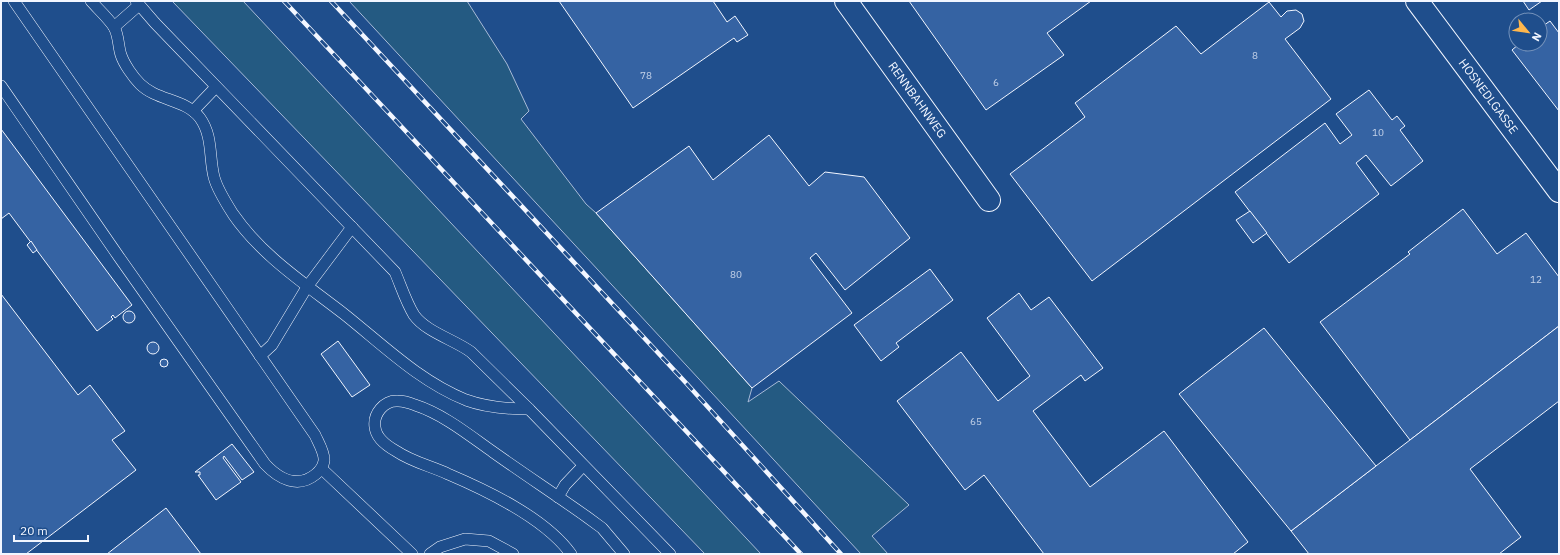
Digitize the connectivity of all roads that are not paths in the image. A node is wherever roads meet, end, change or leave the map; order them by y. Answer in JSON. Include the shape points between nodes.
{"nodes":[{"id":1,"x":14,"y":1,"type":"edge"},
{"id":2,"x":91,"y":1,"type":"edge"},
{"id":3,"x":846,"y":1,"type":"edge"},
{"id":4,"x":1417,"y":1,"type":"edge"},
{"id":5,"x":137,"y":3,"type":"edge"},
{"id":6,"x":114,"y":27,"type":"junction"},
{"id":7,"x":1,"y":86,"type":"edge"},
{"id":8,"x":216,"y":87,"type":"junction"},
{"id":9,"x":193,"y":111,"type":"junction"},
{"id":10,"x":1559,"y":191,"type":"edge"},
{"id":11,"x":989,"y":200,"type":"dead end"},
{"id":12,"x":352,"y":227,"type":"junction"},
{"id":13,"x":307,"y":288,"type":"junction"},
{"id":14,"x":260,"y":356,"type":"junction"},
{"id":15,"x":529,"y":409,"type":"junction"},
{"id":16,"x":583,"y":466,"type":"junction"},
{"id":17,"x":322,"y":469,"type":"junction"},
{"id":18,"x":558,"y":497,"type":"junction"},
{"id":19,"x":412,"y":554,"type":"edge"},
{"id":20,"x":430,"y":554,"type":"edge"},
{"id":21,"x":513,"y":554,"type":"edge"},
{"id":22,"x":571,"y":554,"type":"edge"},
{"id":23,"x":624,"y":554,"type":"edge"},
{"id":24,"x":670,"y":554,"type":"edge"}],
"edges":[{"from":1,"to":14,"type":"lane"},
{"from":2,"to":6,"type":"lane"},
{"from":3,"to":11,"type":"street","name":"RENNBAHNWEG"},
{"from":4,"to":10,"type":"street","name":"HOSNEDLGASSE"},
{"from":5,"to":6,"type":"lane"},
{"from":5,"to":8,"type":"lane"},
{"from":6,"to":9,"type":"lane","via":[[121,56],[139,84],[148,92]]},
{"from":7,"to":17,"type":"lane","via":[[265,464],[274,474],[294,482],[312,477]]},
{"from":8,"to":9,"type":"lane"},
{"from":8,"to":12,"type":"lane"},
{"from":9,"to":13,"type":"lane","via":[[205,128],[214,177],[233,214],[255,241]]},
{"from":12,"to":13,"type":"lane"},
{"from":12,"to":15,"type":"lane","via":[[395,272],[414,315],[444,337],[471,352]]},
{"from":13,"to":14,"type":"lane","via":[[272,345]]},
{"from":13,"to":15,"type":"lane","via":[[344,314],[402,363],[431,382],[467,400],[507,409]]},
{"from":14,"to":17,"type":"lane","via":[[315,435],[324,459]]},
{"from":15,"to":16,"type":"lane"},
{"from":16,"to":18,"type":"lane","via":[[565,485]]},
{"from":16,"to":24,"type":"lane"},
{"from":17,"to":19,"type":"lane"},
{"from":18,"to":22,"type":"lane","via":[[449,422],[416,405],[390,402],[380,409],[376,416],[375,428],[386,445],[524,513],[548,529]]},
{"from":18,"to":23,"type":"lane","via":[[602,528]]},
{"from":20,"to":21,"type":"lane","via":[[440,547],[464,539],[489,541]]}]}
